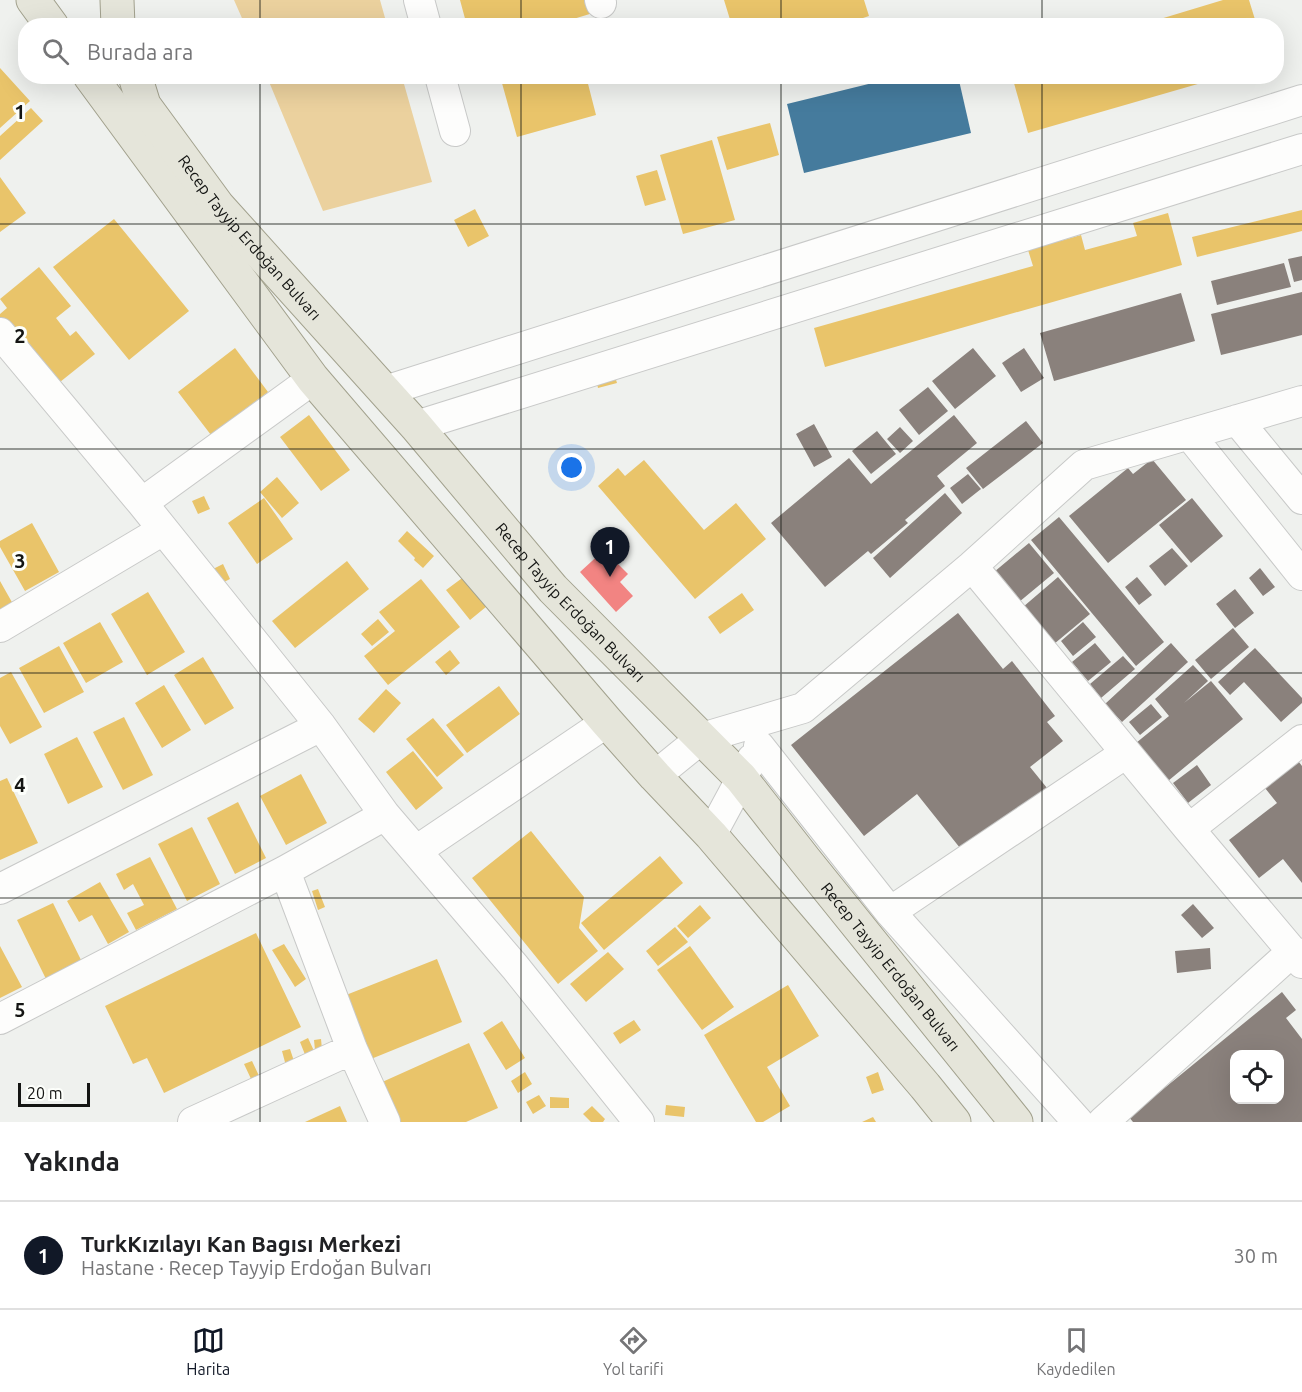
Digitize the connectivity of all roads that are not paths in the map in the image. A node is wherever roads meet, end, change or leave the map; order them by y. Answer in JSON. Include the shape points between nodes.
{"nodes":[{"id":1,"x":33,"y":0,"type":"edge"},
{"id":2,"x":117,"y":0,"type":"edge"},
{"id":3,"x":419,"y":0,"type":"edge"},
{"id":4,"x":46,"y":18,"type":"edge"},
{"id":5,"x":118,"y":18,"type":"edge"},
{"id":6,"x":424,"y":18,"type":"edge"},
{"id":7,"x":96,"y":84,"type":"edge"},
{"id":8,"x":137,"y":84,"type":"edge"},
{"id":9,"x":442,"y":84,"type":"edge"},
{"id":10,"x":1302,"y":100,"type":"edge"},
{"id":11,"x":455,"y":131,"type":"dead end"},
{"id":12,"x":1302,"y":149,"type":"edge"},
{"id":13,"x":3,"y":344,"type":"edge"},
{"id":14,"x":313,"y":380,"type":"junction"},
{"id":15,"x":385,"y":391,"type":"junction"},
{"id":16,"x":1302,"y":400,"type":"edge"},
{"id":17,"x":1237,"y":420,"type":"junction"},
{"id":18,"x":416,"y":426,"type":"junction"},
{"id":19,"x":1189,"y":434,"type":"junction"},
{"id":20,"x":1302,"y":499,"type":"edge"},
{"id":21,"x":142,"y":503,"type":"junction"},
{"id":22,"x":163,"y":530,"type":"junction"},
{"id":23,"x":972,"y":566,"type":"junction"},
{"id":24,"x":1302,"y":575,"type":"edge"},
{"id":25,"x":0,"y":627,"type":"edge"},
{"id":26,"x":803,"y":708,"type":"junction"},
{"id":27,"x":608,"y":722,"type":"junction"},
{"id":28,"x":321,"y":726,"type":"junction"},
{"id":29,"x":702,"y":738,"type":"junction"},
{"id":30,"x":1302,"y":740,"type":"edge"},
{"id":31,"x":759,"y":746,"type":"junction"},
{"id":32,"x":1126,"y":753,"type":"junction"},
{"id":33,"x":655,"y":776,"type":"junction"},
{"id":34,"x":741,"y":778,"type":"junction"},
{"id":35,"x":385,"y":815,"type":"junction"},
{"id":36,"x":1189,"y":829,"type":"junction"},
{"id":37,"x":711,"y":836,"type":"junction"},
{"id":38,"x":416,"y":851,"type":"junction"},
{"id":39,"x":285,"y":871,"type":"junction"},
{"id":40,"x":0,"y":889,"type":"edge"},
{"id":41,"x":890,"y":912,"type":"junction"},
{"id":42,"x":1297,"y":957,"type":"edge"},
{"id":43,"x":0,"y":1018,"type":"edge"},
{"id":44,"x":352,"y":1049,"type":"junction"},
{"id":45,"x":193,"y":1122,"type":"edge"},
{"id":46,"x":385,"y":1122,"type":"edge"},
{"id":47,"x":639,"y":1122,"type":"edge"},
{"id":48,"x":954,"y":1122,"type":"edge"},
{"id":49,"x":1016,"y":1122,"type":"edge"},
{"id":50,"x":1078,"y":1122,"type":"edge"},
{"id":51,"x":1103,"y":1122,"type":"edge"}],
"edges":[{"from":1,"to":4,"type":"main road"},
{"from":2,"to":5,"type":"main road"},
{"from":3,"to":6,"type":"street"},
{"from":7,"to":14,"type":"main road","name":"Recep Tayyip Erdoğan Bulvarı"},
{"from":8,"to":15,"type":"main road","name":"Recep Tayyip Erdoğan Bulvarı","via":[[144,105],[218,206]]},
{"from":9,"to":11,"type":"street"},
{"from":10,"to":15,"type":"street"},
{"from":12,"to":18,"type":"street"},
{"from":13,"to":21,"type":"street"},
{"from":14,"to":21,"type":"street"},
{"from":14,"to":27,"type":"main road","name":"Recep Tayyip Erdoğan Bulvarı"},
{"from":15,"to":18,"type":"main road","name":"Recep Tayyip Erdoğan Bulvarı"},
{"from":16,"to":17,"type":"street"},
{"from":17,"to":19,"type":"street"},
{"from":17,"to":20,"type":"street"},
{"from":18,"to":29,"type":"main road","name":"Recep Tayyip Erdoğan Bulvarı","via":[[553,589]]},
{"from":19,"to":23,"type":"street","via":[[1084,465]]},
{"from":19,"to":24,"type":"street"},
{"from":21,"to":22,"type":"street"},
{"from":22,"to":25,"type":"street"},
{"from":22,"to":28,"type":"street"},
{"from":23,"to":26,"type":"street"},
{"from":23,"to":32,"type":"street"},
{"from":26,"to":29,"type":"street"},
{"from":26,"to":31,"type":"street"},
{"from":27,"to":33,"type":"main road","name":"Recep Tayyip Erdoğan Bulvarı"},
{"from":27,"to":38,"type":"street"},
{"from":28,"to":35,"type":"street"},
{"from":28,"to":40,"type":"street"},
{"from":29,"to":33,"type":"street"},
{"from":29,"to":34,"type":"main road","name":"Recep Tayyip Erdoğan Bulvarı"},
{"from":30,"to":36,"type":"street"},
{"from":31,"to":34,"type":"street"},
{"from":31,"to":41,"type":"street"},
{"from":32,"to":36,"type":"street"},
{"from":32,"to":41,"type":"street"},
{"from":33,"to":37,"type":"main road","name":"Recep Tayyip Erdoğan Bulvarı"},
{"from":34,"to":37,"type":"street"},
{"from":34,"to":49,"type":"main road","name":"Recep Tayyip Erdoğan Bulvarı"},
{"from":35,"to":38,"type":"street"},
{"from":35,"to":39,"type":"street"},
{"from":36,"to":42,"type":"street"},
{"from":37,"to":48,"type":"main road","name":"Recep Tayyip Erdoğan Bulvarı"},
{"from":38,"to":47,"type":"street"},
{"from":39,"to":43,"type":"street"},
{"from":39,"to":44,"type":"street"},
{"from":41,"to":50,"type":"street"},
{"from":42,"to":51,"type":"street"},
{"from":44,"to":45,"type":"street"},
{"from":44,"to":46,"type":"street"}]}
